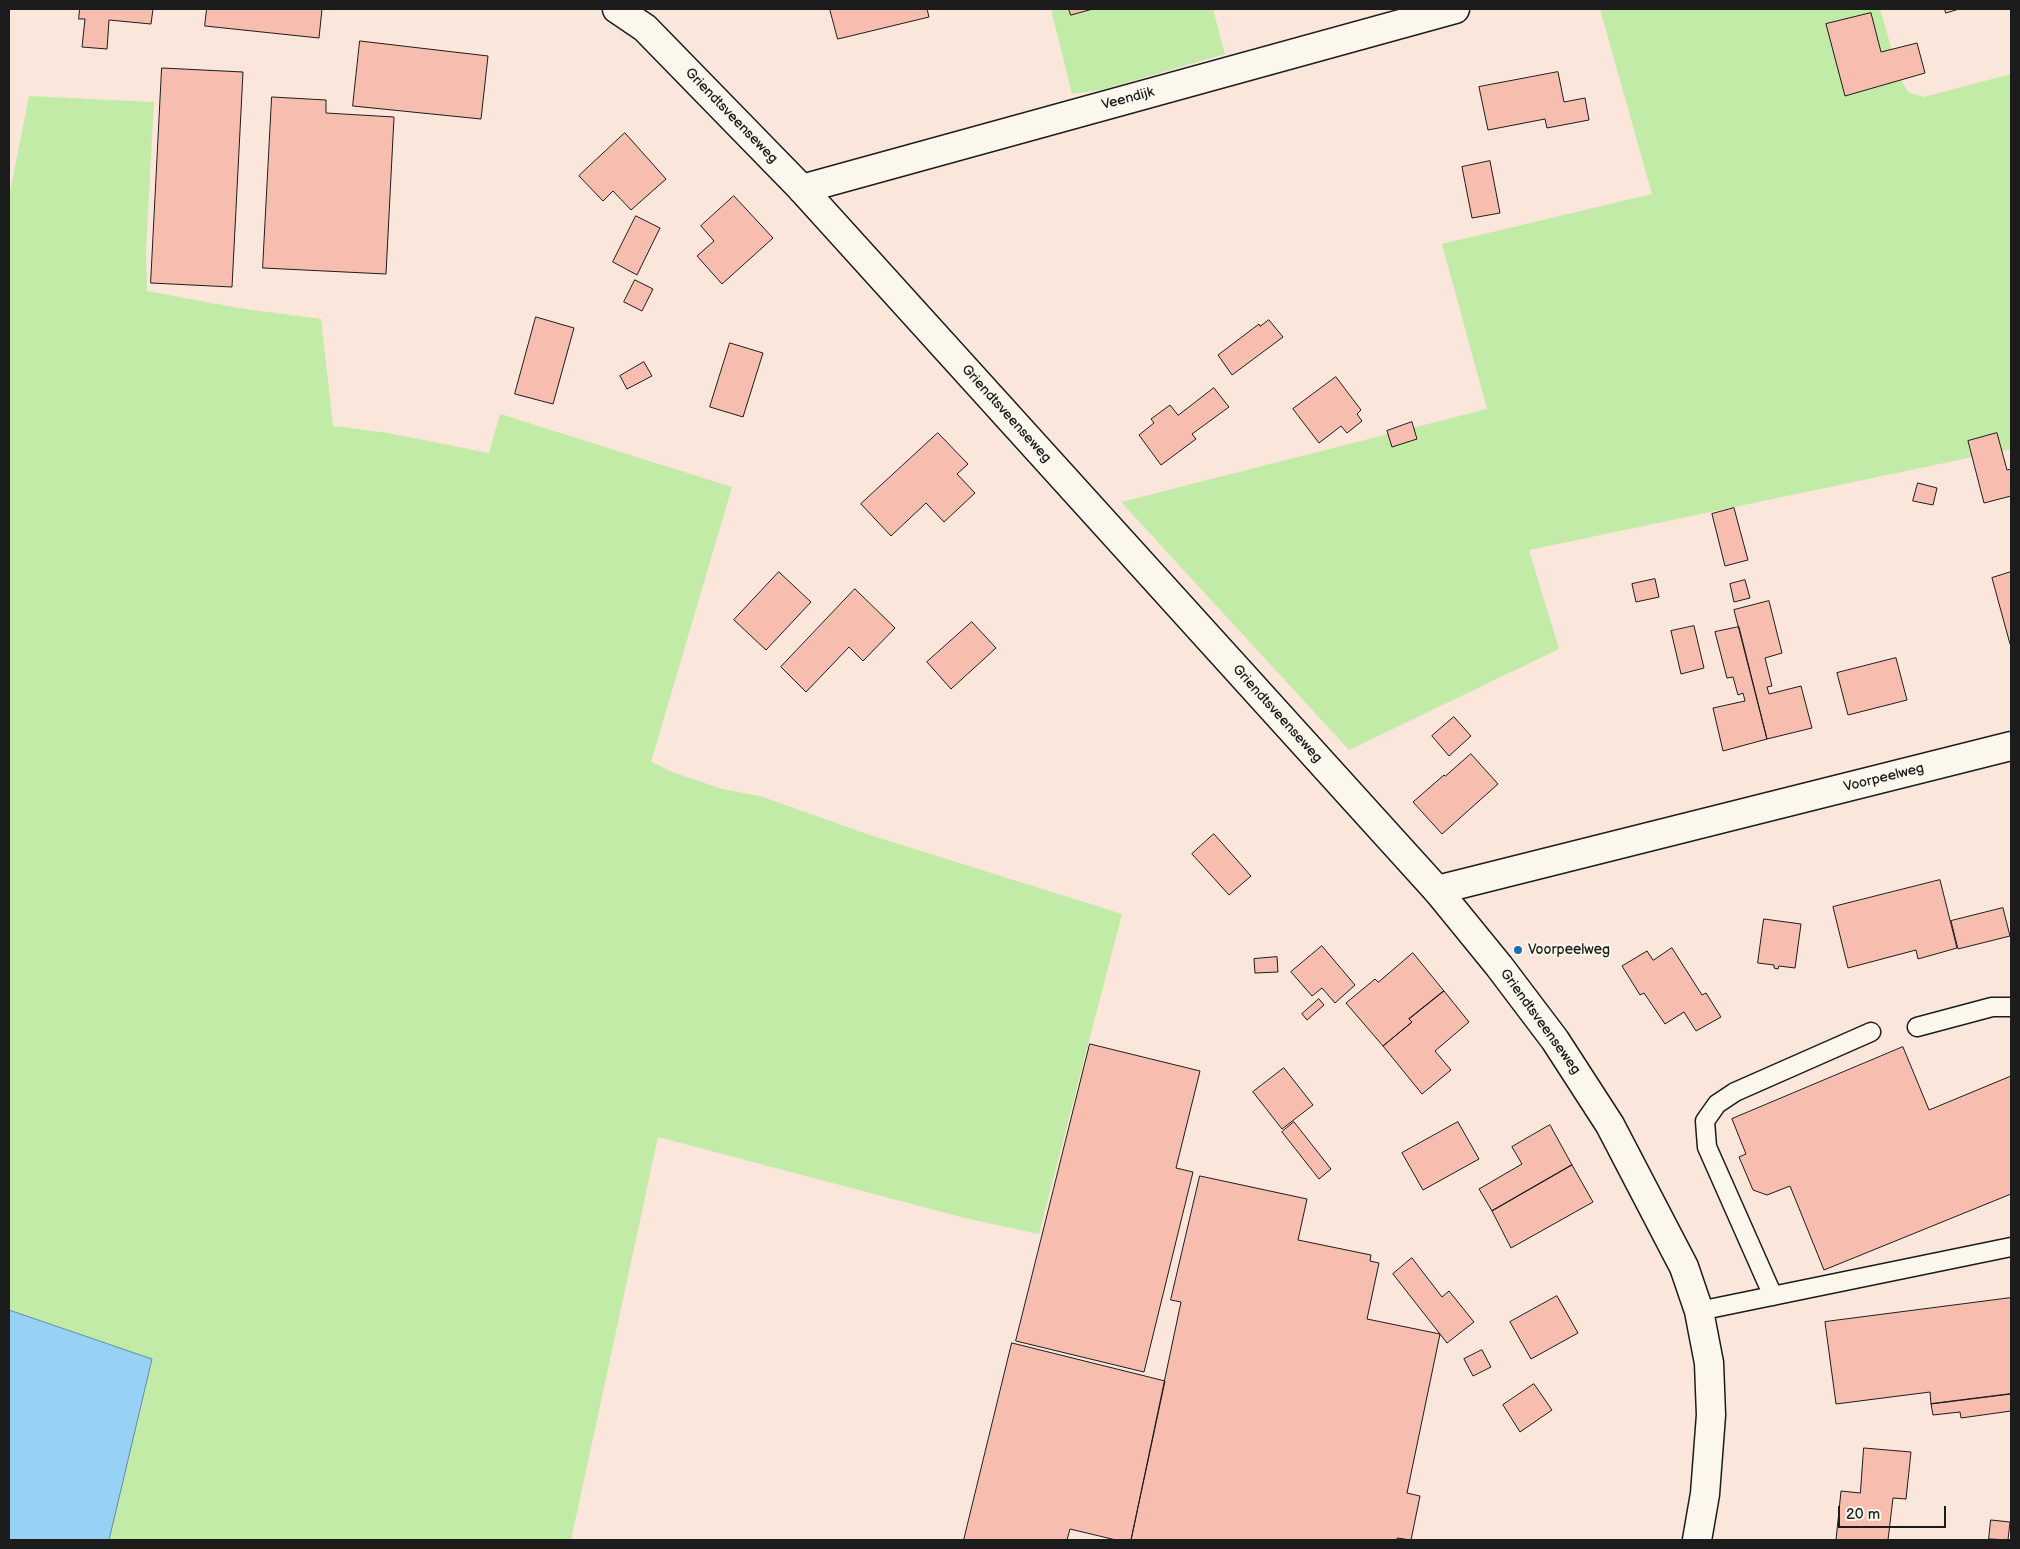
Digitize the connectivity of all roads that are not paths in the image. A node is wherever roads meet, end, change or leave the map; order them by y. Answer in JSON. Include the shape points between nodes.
{"nodes":[{"id":1,"x":617,"y":9,"type":"edge"},
{"id":2,"x":1455,"y":9,"type":"edge"},
{"id":3,"x":802,"y":189,"type":"junction"},
{"id":4,"x":2011,"y":746,"type":"edge"},
{"id":5,"x":1437,"y":890,"type":"junction"},
{"id":6,"x":2011,"y":1007,"type":"edge"},
{"id":7,"x":1917,"y":1027,"type":"dead end"},
{"id":8,"x":1871,"y":1032,"type":"dead end"},
{"id":9,"x":2011,"y":1247,"type":"edge"},
{"id":10,"x":1773,"y":1296,"type":"junction"},
{"id":11,"x":1699,"y":1311,"type":"junction"},
{"id":12,"x":1697,"y":1540,"type":"edge"}],
"edges":[{"from":1,"to":3,"type":"street","name":"Griendtsveenseweg","via":[[646,28]]},
{"from":2,"to":3,"type":"street","name":"Veendijk"},
{"from":3,"to":5,"type":"street","name":"Griendtsveenseweg"},
{"from":4,"to":5,"type":"street","name":"Voorpeelweg"},
{"from":5,"to":11,"type":"street","name":"Griendtsveenseweg","via":[[1555,1040],[1610,1125],[1684,1267]]},
{"from":6,"to":7,"type":"lane","via":[[1992,1007]]},
{"from":8,"to":10,"type":"lane","via":[[1735,1092],[1717,1104],[1705,1121],[1707,1147]]},
{"from":9,"to":10,"type":"lane"},
{"from":10,"to":11,"type":"lane"},
{"from":11,"to":12,"type":"street","name":"Griendtsveenseweg","via":[[1709,1363],[1711,1415],[1705,1494]]}]}
